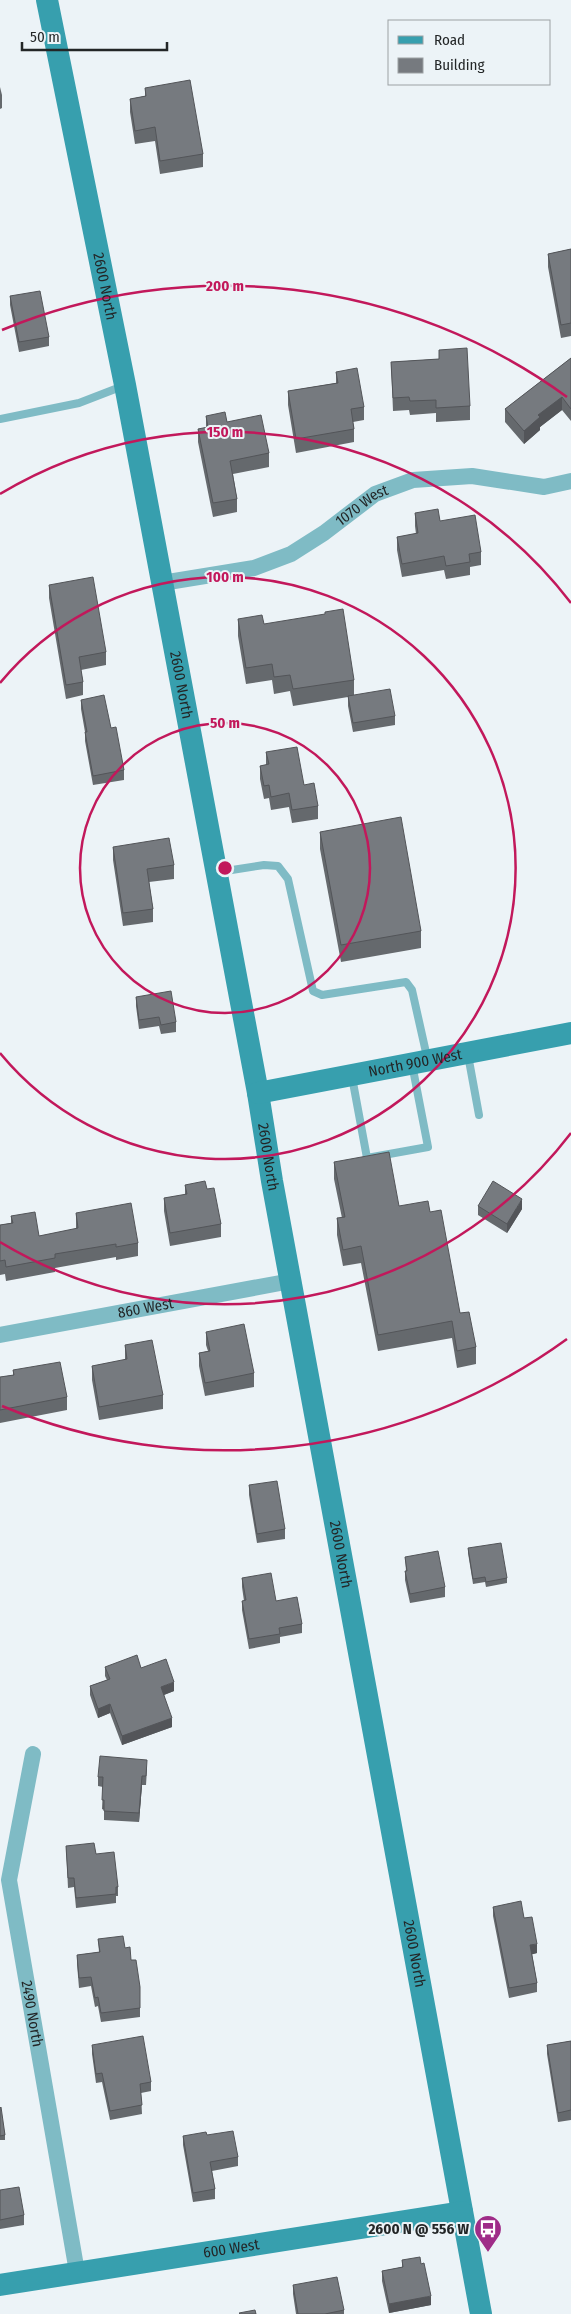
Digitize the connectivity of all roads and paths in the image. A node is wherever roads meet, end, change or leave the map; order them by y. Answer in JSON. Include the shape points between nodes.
{"nodes":[{"id":1,"x":47,"y":0,"type":"edge"},
{"id":2,"x":125,"y":385,"type":"junction"},
{"id":3,"x":0,"y":419,"type":"edge"},
{"id":4,"x":571,"y":481,"type":"edge"},
{"id":5,"x":162,"y":583,"type":"junction"},
{"id":6,"x":217,"y":872,"type":"junction"},
{"id":7,"x":571,"y":1033,"type":"edge"},
{"id":8,"x":468,"y":1053,"type":"junction"},
{"id":9,"x":420,"y":1062,"type":"junction"},
{"id":10,"x":351,"y":1075,"type":"junction"},
{"id":11,"x":258,"y":1093,"type":"junction"},
{"id":12,"x":479,"y":1115,"type":"dead end"},
{"id":13,"x":291,"y":1281,"type":"junction"},
{"id":14,"x":0,"y":1335,"type":"edge"},
{"id":15,"x":33,"y":1754,"type":"dead end"},
{"id":16,"x":4,"y":1880,"type":"edge"},
{"id":17,"x":462,"y":2212,"type":"junction"},
{"id":18,"x":77,"y":2272,"type":"junction"},
{"id":19,"x":0,"y":2285,"type":"edge"},
{"id":20,"x":481,"y":2314,"type":"edge"}],
"edges":[{"from":1,"to":2,"type":"street","name":"2600 North"},
{"from":2,"to":3,"type":"lane","via":[[79,403]]},
{"from":2,"to":5,"type":"street","name":"2600 North"},
{"from":4,"to":5,"type":"street","name":"1070 West","via":[[544,486],[472,476],[413,480],[375,494],[291,554],[254,568]]},
{"from":5,"to":6,"type":"street","name":"2600 North"},
{"from":6,"to":9,"type":"lane","via":[[278,866],[288,879],[313,991],[322,995],[406,982],[412,990]]},
{"from":6,"to":11,"type":"street","name":"2600 North"},
{"from":7,"to":8,"type":"street","name":"North 900 West"},
{"from":8,"to":9,"type":"street","name":"North 900 West"},
{"from":8,"to":12,"type":"lane"},
{"from":9,"to":10,"type":"street","name":"North 900 West"},
{"from":9,"to":10,"type":"lane","via":[[428,1147],[367,1158]]},
{"from":10,"to":11,"type":"street","name":"North 900 West"},
{"from":11,"to":13,"type":"street","name":"2600 North"},
{"from":13,"to":14,"type":"street","name":"860 West"},
{"from":13,"to":17,"type":"street","name":"2600 North"},
{"from":15,"to":16,"type":"street","name":"2490 North"},
{"from":16,"to":18,"type":"street","name":"2490 North"},
{"from":17,"to":18,"type":"street","name":"600 West"},
{"from":17,"to":20,"type":"street","name":"2600 North"},
{"from":18,"to":19,"type":"street","name":"600 West"}]}
